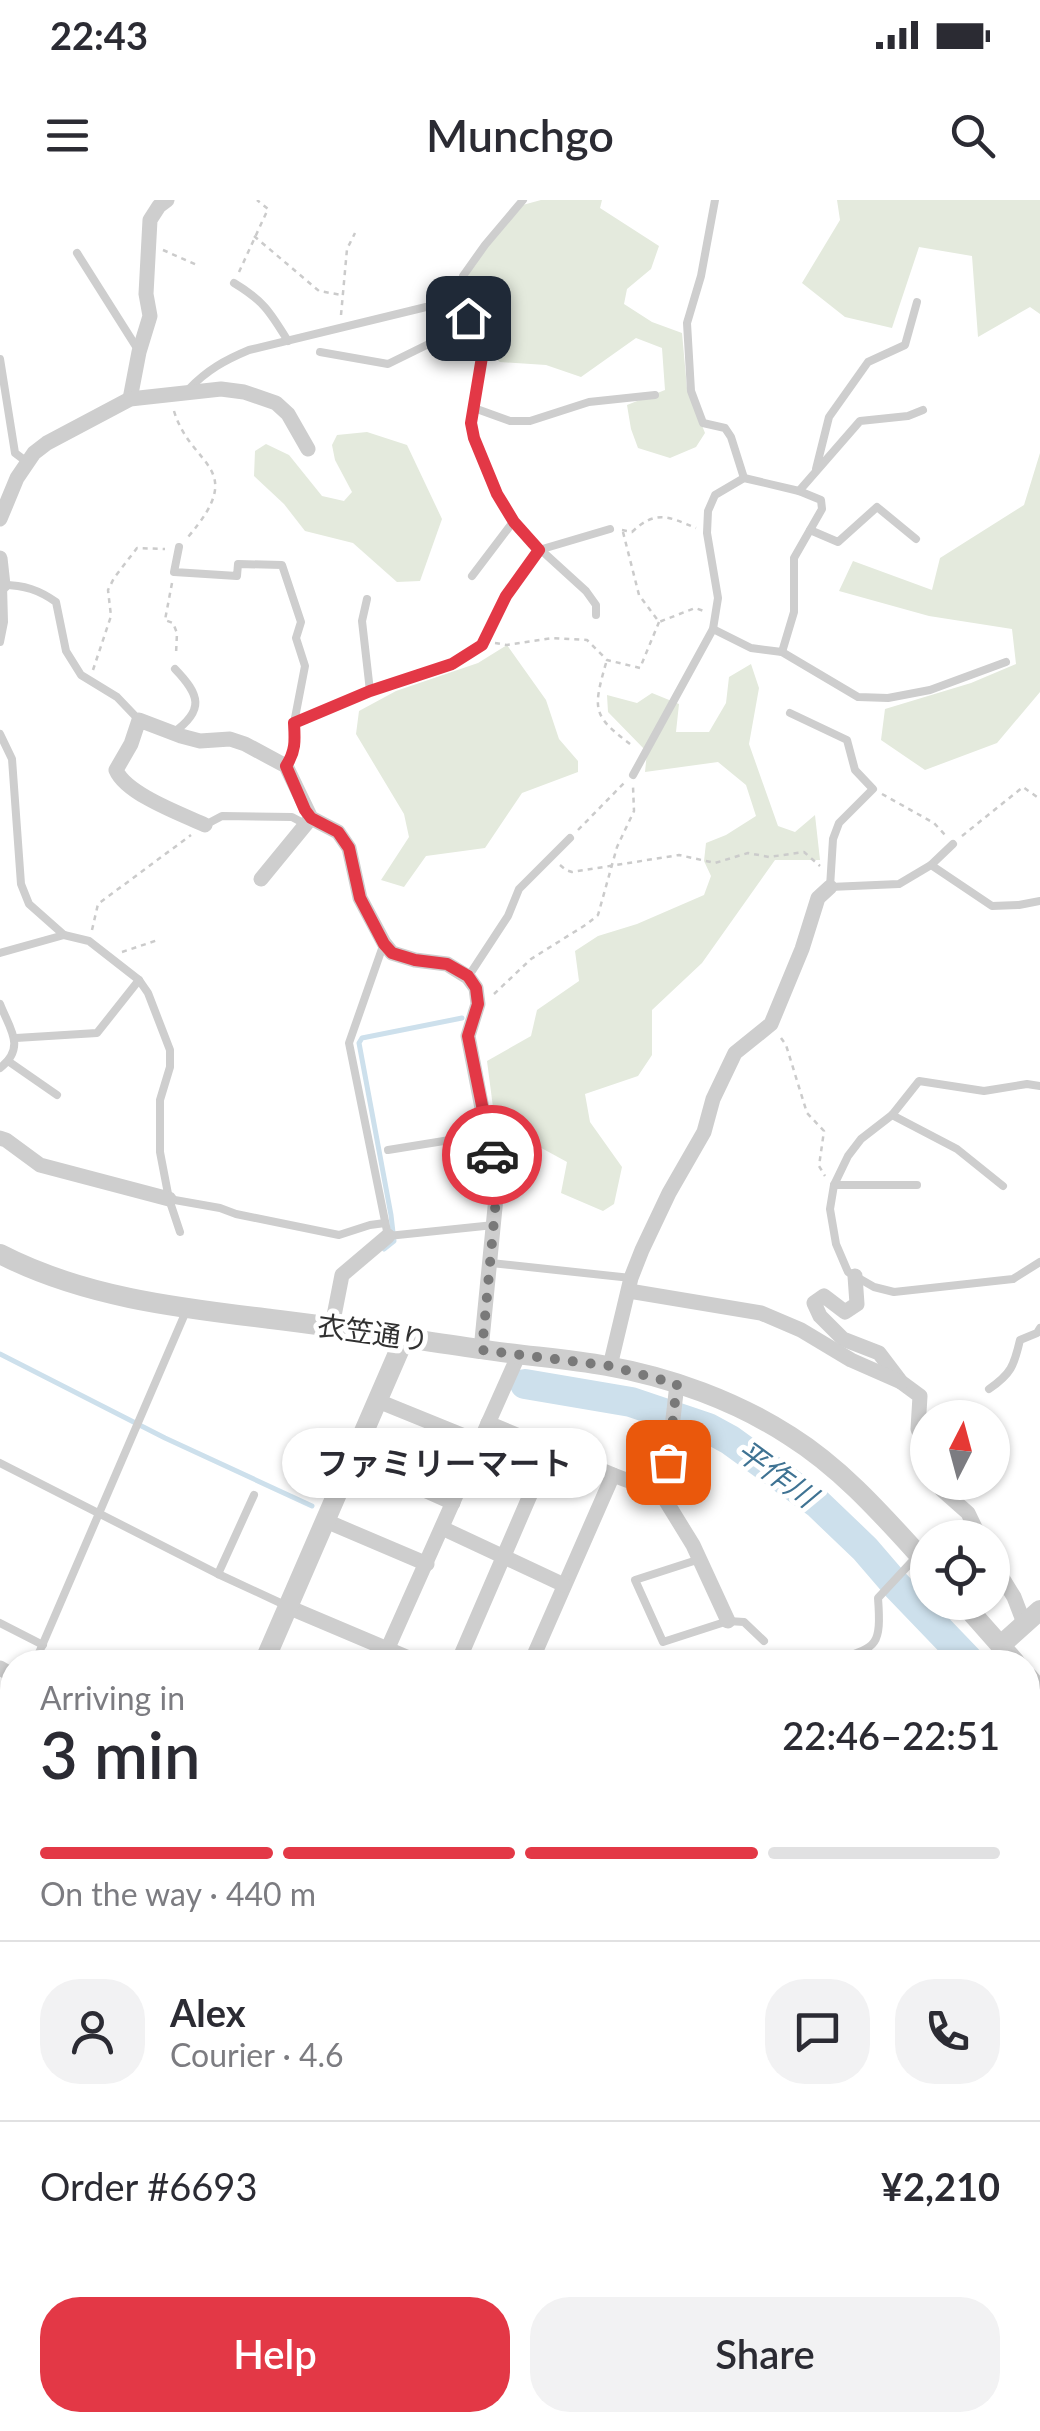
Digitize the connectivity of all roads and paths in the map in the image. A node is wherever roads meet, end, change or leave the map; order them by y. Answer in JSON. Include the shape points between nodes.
{"nodes":[{"id":1,"x":167,"y":200,"type":"edge"},
{"id":2,"x":257,"y":200,"type":"edge"},
{"id":3,"x":523,"y":200,"type":"edge"},
{"id":4,"x":715,"y":200,"type":"edge"},
{"id":5,"x":356,"y":233,"type":"dead end"},
{"id":6,"x":254,"y":236,"type":"junction"},
{"id":7,"x":148,"y":243,"type":"junction"},
{"id":8,"x":77,"y":253,"type":"dead end"},
{"id":9,"x":197,"y":265,"type":"dead end"},
{"id":10,"x":234,"y":283,"type":"joint"},
{"id":11,"x":342,"y":294,"type":"junction"},
{"id":12,"x":917,"y":302,"type":"dead end"},
{"id":13,"x":459,"y":309,"type":"junction"},
{"id":14,"x":468,"y":318,"type":"junction"},
{"id":15,"x":340,"y":326,"type":"junction"},
{"id":16,"x":288,"y":341,"type":"junction"},
{"id":17,"x":139,"y":352,"type":"junction"},
{"id":18,"x":320,"y":352,"type":"dead end"},
{"id":19,"x":0,"y":359,"type":"edge"},
{"id":20,"x":186,"y":393,"type":"junction"},
{"id":21,"x":169,"y":395,"type":"junction"},
{"id":22,"x":655,"y":395,"type":"dead end"},
{"id":23,"x":130,"y":399,"type":"junction"},
{"id":24,"x":474,"y":408,"type":"junction"},
{"id":25,"x":923,"y":410,"type":"dead end"},
{"id":26,"x":308,"y":449,"type":"dead end"},
{"id":27,"x":28,"y":462,"type":"junction"},
{"id":28,"x":816,"y":469,"type":"junction"},
{"id":29,"x":744,"y":478,"type":"junction"},
{"id":30,"x":799,"y":491,"type":"junction"},
{"id":31,"x":0,"y":519,"type":"edge"},
{"id":32,"x":514,"y":522,"type":"junction"},
{"id":33,"x":610,"y":529,"type":"joint"},
{"id":34,"x":622,"y":530,"type":"junction"},
{"id":35,"x":810,"y":530,"type":"junction"},
{"id":36,"x":708,"y":533,"type":"junction"},
{"id":37,"x":916,"y":539,"type":"dead end"},
{"id":38,"x":178,"y":547,"type":"junction"},
{"id":39,"x":539,"y":550,"type":"junction"},
{"id":40,"x":0,"y":558,"type":"edge"},
{"id":41,"x":174,"y":572,"type":"junction"},
{"id":42,"x":472,"y":576,"type":"dead end"},
{"id":43,"x":3,"y":584,"type":"junction"},
{"id":44,"x":366,"y":599,"type":"dead end"},
{"id":45,"x":596,"y":615,"type":"joint"},
{"id":46,"x":717,"y":615,"type":"junction"},
{"id":47,"x":658,"y":622,"type":"junction"},
{"id":48,"x":713,"y":630,"type":"junction"},
{"id":49,"x":588,"y":640,"type":"junction"},
{"id":50,"x":484,"y":641,"type":"junction"},
{"id":51,"x":0,"y":642,"type":"edge"},
{"id":52,"x":782,"y":652,"type":"junction"},
{"id":53,"x":607,"y":660,"type":"junction"},
{"id":54,"x":1006,"y":662,"type":"dead end"},
{"id":55,"x":175,"y":669,"type":"joint"},
{"id":56,"x":89,"y":680,"type":"junction"},
{"id":57,"x":370,"y":691,"type":"junction"},
{"id":58,"x":790,"y":714,"type":"dead end"},
{"id":59,"x":140,"y":720,"type":"junction"},
{"id":60,"x":294,"y":723,"type":"junction"},
{"id":61,"x":173,"y":733,"type":"junction"},
{"id":62,"x":0,"y":734,"type":"edge"},
{"id":63,"x":644,"y":754,"type":"junction"},
{"id":64,"x":286,"y":766,"type":"junction"},
{"id":65,"x":633,"y":774,"type":"junction"},
{"id":66,"x":873,"y":788,"type":"junction"},
{"id":67,"x":1040,"y":798,"type":"edge"},
{"id":68,"x":308,"y":821,"type":"junction"},
{"id":69,"x":205,"y":825,"type":"junction"},
{"id":70,"x":570,"y":838,"type":"joint"},
{"id":71,"x":952,"y":844,"type":"junction"},
{"id":72,"x":552,"y":856,"type":"junction"},
{"id":73,"x":611,"y":865,"type":"junction"},
{"id":74,"x":931,"y":865,"type":"junction"},
{"id":75,"x":261,"y":879,"type":"dead end"},
{"id":76,"x":830,"y":887,"type":"junction"},
{"id":77,"x":1040,"y":901,"type":"edge"},
{"id":78,"x":64,"y":935,"type":"junction"},
{"id":79,"x":158,"y":940,"type":"dead end"},
{"id":80,"x":89,"y":941,"type":"junction"},
{"id":81,"x":384,"y":944,"type":"junction"},
{"id":82,"x":0,"y":953,"type":"edge"},
{"id":83,"x":107,"y":957,"type":"junction"},
{"id":84,"x":468,"y":976,"type":"junction"},
{"id":85,"x":138,"y":980,"type":"junction"},
{"id":86,"x":0,"y":1004,"type":"edge"},
{"id":87,"x":478,"y":1004,"type":"junction"},
{"id":88,"x":771,"y":1024,"type":"junction"},
{"id":89,"x":16,"y":1038,"type":"junction"},
{"id":90,"x":8,"y":1062,"type":"junction"},
{"id":91,"x":0,"y":1068,"type":"edge"},
{"id":92,"x":1040,"y":1086,"type":"edge"},
{"id":93,"x":57,"y":1095,"type":"dead end"},
{"id":94,"x":892,"y":1115,"type":"junction"},
{"id":95,"x":486,"y":1134,"type":"junction"},
{"id":96,"x":0,"y":1138,"type":"edge"},
{"id":97,"x":388,"y":1150,"type":"dead end"},
{"id":98,"x":834,"y":1185,"type":"junction"},
{"id":99,"x":917,"y":1185,"type":"dead end"},
{"id":100,"x":1004,"y":1186,"type":"dead end"},
{"id":101,"x":169,"y":1198,"type":"junction"},
{"id":102,"x":494,"y":1226,"type":"junction"},
{"id":103,"x":386,"y":1230,"type":"junction"},
{"id":104,"x":180,"y":1232,"type":"dead end"},
{"id":105,"x":2,"y":1260,"type":"edge"},
{"id":106,"x":1040,"y":1262,"type":"edge"},
{"id":107,"x":491,"y":1263,"type":"junction"},
{"id":108,"x":856,"y":1276,"type":"junction"},
{"id":109,"x":630,"y":1285,"type":"junction"},
{"id":110,"x":188,"y":1309,"type":"junction"},
{"id":111,"x":332,"y":1326,"type":"junction"},
{"id":112,"x":1040,"y":1328,"type":"edge"},
{"id":113,"x":405,"y":1337,"type":"junction"},
{"id":114,"x":482,"y":1350,"type":"junction"},
{"id":115,"x":519,"y":1354,"type":"junction"},
{"id":116,"x":610,"y":1366,"type":"junction"},
{"id":117,"x":901,"y":1382,"type":"junction"},
{"id":118,"x":677,"y":1384,"type":"junction"},
{"id":119,"x":989,"y":1389,"type":"dead end"},
{"id":120,"x":920,"y":1400,"type":"edge"},
{"id":121,"x":378,"y":1401,"type":"junction"},
{"id":122,"x":488,"y":1423,"type":"junction"},
{"id":123,"x":479,"y":1442,"type":"junction"},
{"id":124,"x":550,"y":1449,"type":"junction"},
{"id":125,"x":353,"y":1458,"type":"junction"},
{"id":126,"x":0,"y":1463,"type":"edge"},
{"id":127,"x":613,"y":1475,"type":"junction"},
{"id":128,"x":661,"y":1492,"type":"junction"},
{"id":129,"x":254,"y":1495,"type":"dead end"},
{"id":130,"x":953,"y":1500,"type":"edge"},
{"id":131,"x":453,"y":1503,"type":"junction"},
{"id":132,"x":100,"y":1514,"type":"junction"},
{"id":133,"x":971,"y":1520,"type":"edge"},
{"id":134,"x":326,"y":1521,"type":"junction"},
{"id":135,"x":442,"y":1528,"type":"junction"},
{"id":136,"x":910,"y":1546,"type":"edge"},
{"id":137,"x":503,"y":1556,"type":"junction"},
{"id":138,"x":700,"y":1558,"type":"junction"},
{"id":139,"x":426,"y":1564,"type":"junction"},
{"id":140,"x":910,"y":1571,"type":"edge"},
{"id":141,"x":218,"y":1574,"type":"junction"},
{"id":142,"x":564,"y":1585,"type":"junction"},
{"id":143,"x":1010,"y":1591,"type":"edge"},
{"id":144,"x":288,"y":1607,"type":"junction"},
{"id":145,"x":1032,"y":1616,"type":"edge"},
{"id":146,"x":978,"y":1620,"type":"edge"},
{"id":147,"x":728,"y":1621,"type":"junction"},
{"id":148,"x":0,"y":1623,"type":"edge"},
{"id":149,"x":764,"y":1641,"type":"dead end"},
{"id":150,"x":43,"y":1644,"type":"junction"},
{"id":151,"x":1000,"y":1645,"type":"junction"},
{"id":152,"x":40,"y":1650,"type":"edge"},
{"id":153,"x":269,"y":1650,"type":"edge"},
{"id":154,"x":372,"y":1650,"type":"edge"},
{"id":155,"x":387,"y":1650,"type":"edge"},
{"id":156,"x":463,"y":1650,"type":"edge"},
{"id":157,"x":535,"y":1650,"type":"edge"},
{"id":158,"x":868,"y":1650,"type":"edge"},
{"id":159,"x":1004,"y":1650,"type":"edge"}],
"edges":[{"from":1,"to":7,"type":"street","via":[[150,220]]},
{"from":2,"to":6,"type":"path","via":[[268,209]]},
{"from":3,"to":13,"type":"lane","via":[[463,276]]},
{"from":4,"to":29,"type":"lane","via":[[687,323],[691,391],[703,423],[731,436]]},
{"from":5,"to":11,"type":"path","via":[[347,248]]},
{"from":6,"to":10,"type":"path"},
{"from":6,"to":11,"type":"path","via":[[318,291]]},
{"from":7,"to":9,"type":"path"},
{"from":7,"to":17,"type":"street","via":[[150,316]]},
{"from":8,"to":17,"type":"lane"},
{"from":10,"to":16,"type":"lane","via":[[256,296]]},
{"from":11,"to":15,"type":"path"},
{"from":12,"to":28,"type":"lane","via":[[904,345],[868,362],[829,417]]},
{"from":13,"to":14,"type":"lane"},
{"from":13,"to":15,"type":"lane","via":[[426,307]]},
{"from":14,"to":18,"type":"lane","via":[[388,364]]},
{"from":14,"to":24,"type":"lane","via":[[484,345]]},
{"from":15,"to":16,"type":"lane"},
{"from":16,"to":20,"type":"lane","via":[[224,361]]},
{"from":17,"to":23,"type":"street"},
{"from":19,"to":27,"type":"lane","via":[[15,453]]},
{"from":20,"to":21,"type":"street"},
{"from":20,"to":26,"type":"street","via":[[244,392],[276,403]]},
{"from":21,"to":23,"type":"street"},
{"from":21,"to":38,"type":"path","via":[[179,428],[216,481],[212,499]]},
{"from":22,"to":24,"type":"lane","via":[[589,402],[530,421],[510,422]]},
{"from":23,"to":27,"type":"street","via":[[47,443]]},
{"from":24,"to":32,"type":"lane","via":[[474,438]]},
{"from":25,"to":28,"type":"lane","via":[[860,421]]},
{"from":27,"to":31,"type":"street"},
{"from":28,"to":30,"type":"lane"},
{"from":29,"to":30,"type":"lane"},
{"from":29,"to":36,"type":"lane","via":[[715,495]]},
{"from":30,"to":35,"type":"lane","via":[[820,500]]},
{"from":32,"to":39,"type":"lane"},
{"from":32,"to":42,"type":"lane"},
{"from":33,"to":34,"type":"path"},
{"from":33,"to":39,"type":"lane"},
{"from":34,"to":36,"type":"path","via":[[632,532],[658,516]]},
{"from":34,"to":47,"type":"path","via":[[639,595]]},
{"from":35,"to":37,"type":"lane","via":[[838,542],[876,507]]},
{"from":35,"to":52,"type":"lane","via":[[794,558],[794,612]]},
{"from":36,"to":46,"type":"lane"},
{"from":38,"to":41,"type":"lane"},
{"from":38,"to":56,"type":"path","via":[[137,548],[114,578],[108,590],[111,616]]},
{"from":39,"to":45,"type":"lane","via":[[586,591]]},
{"from":39,"to":50,"type":"lane"},
{"from":40,"to":43,"type":"street"},
{"from":41,"to":55,"type":"path","via":[[166,620],[177,632]]},
{"from":41,"to":60,"type":"lane","via":[[237,576],[238,564],[282,565],[301,622],[296,638],[305,666]]},
{"from":43,"to":51,"type":"lane"},
{"from":43,"to":56,"type":"lane","via":[[23,585],[56,602],[66,651]]},
{"from":44,"to":57,"type":"lane"},
{"from":45,"to":49,"type":"path"},
{"from":46,"to":47,"type":"path","via":[[696,608]]},
{"from":46,"to":48,"type":"lane"},
{"from":47,"to":53,"type":"path","via":[[640,668]]},
{"from":48,"to":52,"type":"lane","via":[[752,648]]},
{"from":48,"to":63,"type":"lane"},
{"from":49,"to":50,"type":"path"},
{"from":49,"to":53,"type":"path"},
{"from":50,"to":57,"type":"lane","via":[[452,664]]},
{"from":52,"to":54,"type":"lane","via":[[858,697],[930,690]]},
{"from":53,"to":63,"type":"path","via":[[597,694],[600,716]]},
{"from":55,"to":61,"type":"lane","via":[[196,700],[193,716]]},
{"from":56,"to":59,"type":"lane"},
{"from":57,"to":60,"type":"lane"},
{"from":58,"to":66,"type":"lane","via":[[846,740],[855,770]]},
{"from":59,"to":61,"type":"street"},
{"from":59,"to":69,"type":"street","via":[[116,770],[120,781]]},
{"from":60,"to":64,"type":"lane","via":[[296,743]]},
{"from":61,"to":64,"type":"street","via":[[244,744]]},
{"from":62,"to":78,"type":"lane","via":[[12,759],[21,884],[29,904]]},
{"from":63,"to":65,"type":"lane"},
{"from":64,"to":68,"type":"street"},
{"from":65,"to":70,"type":"path"},
{"from":65,"to":73,"type":"path","via":[[634,811]]},
{"from":66,"to":71,"type":"path","via":[[934,823]]},
{"from":66,"to":76,"type":"lane","via":[[839,822]]},
{"from":67,"to":71,"type":"path","via":[[1024,787]]},
{"from":68,"to":69,"type":"lane","via":[[222,816]]},
{"from":68,"to":75,"type":"street"},
{"from":68,"to":81,"type":"street","via":[[338,832],[349,848],[360,898]]},
{"from":69,"to":80,"type":"path","via":[[98,904]]},
{"from":70,"to":72,"type":"lane"},
{"from":71,"to":74,"type":"lane"},
{"from":72,"to":73,"type":"path","via":[[572,872]]},
{"from":72,"to":84,"type":"lane","via":[[519,889]]},
{"from":73,"to":76,"type":"path","via":[[804,852]]},
{"from":73,"to":87,"type":"path","via":[[598,916]]},
{"from":74,"to":76,"type":"lane","via":[[899,884]]},
{"from":74,"to":77,"type":"lane","via":[[992,906]]},
{"from":76,"to":88,"type":"street","via":[[818,898]]},
{"from":78,"to":80,"type":"lane"},
{"from":78,"to":82,"type":"lane"},
{"from":79,"to":83,"type":"path"},
{"from":80,"to":83,"type":"lane"},
{"from":81,"to":84,"type":"street","via":[[392,953],[447,964]]},
{"from":81,"to":103,"type":"lane","via":[[349,1043]]},
{"from":83,"to":85,"type":"lane"},
{"from":84,"to":87,"type":"street"},
{"from":85,"to":89,"type":"lane","via":[[97,1033]]},
{"from":85,"to":101,"type":"lane","via":[[170,1050],[160,1100]]},
{"from":86,"to":89,"type":"lane"},
{"from":87,"to":95,"type":"street","via":[[468,1036]]},
{"from":88,"to":98,"type":"path","via":[[786,1045],[806,1114],[824,1131],[820,1166]]},
{"from":88,"to":109,"type":"street","via":[[735,1053]]},
{"from":89,"to":90,"type":"lane"},
{"from":90,"to":91,"type":"lane"},
{"from":90,"to":93,"type":"lane"},
{"from":92,"to":94,"type":"lane","via":[[984,1091],[919,1081]]},
{"from":94,"to":98,"type":"lane","via":[[861,1139]]},
{"from":94,"to":100,"type":"lane","via":[[957,1149]]},
{"from":95,"to":97,"type":"lane"},
{"from":95,"to":102,"type":"street","via":[[498,1177]]},
{"from":96,"to":101,"type":"street","via":[[40,1165]]},
{"from":98,"to":99,"type":"lane"},
{"from":98,"to":108,"type":"lane","via":[[836,1244]]},
{"from":101,"to":103,"type":"lane","via":[[338,1235],[370,1225]]},
{"from":101,"to":104,"type":"lane"},
{"from":102,"to":103,"type":"lane"},
{"from":102,"to":107,"type":"street"},
{"from":103,"to":111,"type":"street","via":[[342,1275]]},
{"from":105,"to":110,"type":"street","name":"衣笠通り"},
{"from":106,"to":108,"type":"lane","via":[[1013,1279],[894,1292]]},
{"from":107,"to":109,"type":"lane"},
{"from":107,"to":114,"type":"street"},
{"from":108,"to":117,"type":"street","via":[[857,1304],[844,1312],[824,1296],[814,1303],[843,1340],[879,1353]]},
{"from":109,"to":116,"type":"street"},
{"from":109,"to":117,"type":"street","via":[[761,1313]]},
{"from":110,"to":111,"type":"street","name":"衣笠通り"},
{"from":110,"to":132,"type":"lane"},
{"from":111,"to":113,"type":"street","name":"衣笠通り"},
{"from":112,"to":119,"type":"lane","via":[[1020,1340],[1007,1376]]},
{"from":113,"to":114,"type":"street","name":"衣笠通り"},
{"from":113,"to":121,"type":"street"},
{"from":114,"to":115,"type":"street","name":"衣笠通り"},
{"from":115,"to":116,"type":"street","name":"衣笠通り"},
{"from":115,"to":122,"type":"street"},
{"from":116,"to":118,"type":"street","name":"衣笠通り"},
{"from":117,"to":120,"type":"street"},
{"from":118,"to":128,"type":"street"},
{"from":118,"to":136,"type":"street","name":"衣笠通り","via":[[790,1436],[838,1472]]},
{"from":121,"to":123,"type":"street"},
{"from":121,"to":125,"type":"street"},
{"from":122,"to":123,"type":"street"},
{"from":122,"to":124,"type":"street"},
{"from":123,"to":131,"type":"street"},
{"from":124,"to":127,"type":"street"},
{"from":124,"to":137,"type":"street"},
{"from":125,"to":131,"type":"street"},
{"from":125,"to":134,"type":"street"},
{"from":126,"to":132,"type":"lane"},
{"from":127,"to":128,"type":"street"},
{"from":127,"to":142,"type":"street"},
{"from":128,"to":138,"type":"street"},
{"from":129,"to":141,"type":"lane"},
{"from":130,"to":133,"type":"street"},
{"from":131,"to":135,"type":"street"},
{"from":132,"to":141,"type":"lane"},
{"from":132,"to":150,"type":"lane"},
{"from":134,"to":139,"type":"street"},
{"from":134,"to":144,"type":"street"},
{"from":135,"to":137,"type":"street"},
{"from":135,"to":139,"type":"street"},
{"from":137,"to":142,"type":"street"},
{"from":137,"to":156,"type":"street"},
{"from":138,"to":147,"type":"street"},
{"from":138,"to":147,"type":"lane","via":[[635,1580],[663,1642]]},
{"from":139,"to":155,"type":"street"},
{"from":140,"to":158,"type":"lane","via":[[878,1598],[878,1636]]},
{"from":141,"to":144,"type":"lane"},
{"from":142,"to":157,"type":"street"},
{"from":143,"to":145,"type":"street"},
{"from":144,"to":153,"type":"street"},
{"from":144,"to":154,"type":"street"},
{"from":145,"to":151,"type":"street"},
{"from":146,"to":151,"type":"street"},
{"from":147,"to":149,"type":"lane","via":[[744,1622]]},
{"from":148,"to":150,"type":"lane"},
{"from":150,"to":152,"type":"lane"},
{"from":151,"to":159,"type":"street"}]}
